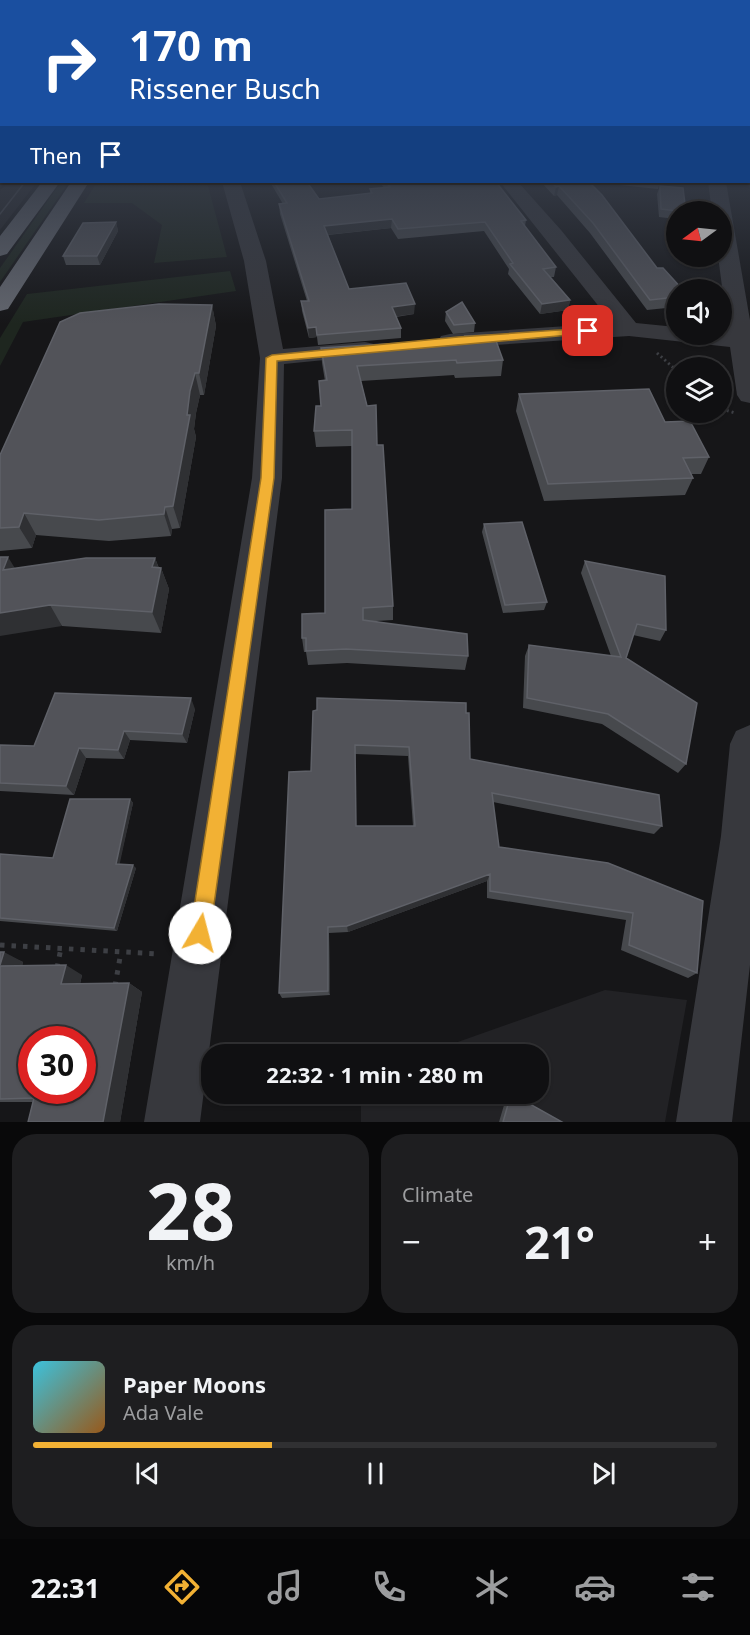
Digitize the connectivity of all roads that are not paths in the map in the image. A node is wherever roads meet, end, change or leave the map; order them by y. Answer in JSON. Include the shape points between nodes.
{"nodes":[{"id":1,"x":23,"y":219,"type":"edge"},
{"id":2,"x":56,"y":219,"type":"edge"},
{"id":3,"x":242,"y":219,"type":"edge"},
{"id":4,"x":541,"y":219,"type":"edge"},
{"id":5,"x":723,"y":219,"type":"edge"},
{"id":6,"x":0,"y":250,"type":"edge"},
{"id":7,"x":0,"y":304,"type":"edge"},
{"id":8,"x":629,"y":329,"type":"junction"},
{"id":9,"x":666,"y":333,"type":"edge"},
{"id":10,"x":732,"y":340,"type":"edge"},
{"id":11,"x":742,"y":341,"type":"junction"},
{"id":12,"x":423,"y":344,"type":"edge"},
{"id":13,"x":388,"y":347,"type":"edge"},
{"id":14,"x":272,"y":358,"type":"junction"},
{"id":15,"x":750,"y":395,"type":"edge"},
{"id":16,"x":750,"y":744,"type":"edge"},
{"id":17,"x":172,"y":1122,"type":"edge"},
{"id":18,"x":704,"y":1122,"type":"edge"}],
"edges":[{"from":1,"to":6,"type":"highway"},
{"from":2,"to":7,"type":"highway"},
{"from":3,"to":14,"type":"street","via":[[255,261]]},
{"from":4,"to":8,"type":"street"},
{"from":5,"to":11,"type":"street"},
{"from":8,"to":9,"type":"street"},
{"from":8,"to":12,"type":"street"},
{"from":10,"to":11,"type":"street"},
{"from":11,"to":15,"type":"street"},
{"from":13,"to":14,"type":"street"},
{"from":14,"to":17,"type":"street","via":[[267,478]]},
{"from":16,"to":18,"type":"street","via":[[743,836]]}]}
